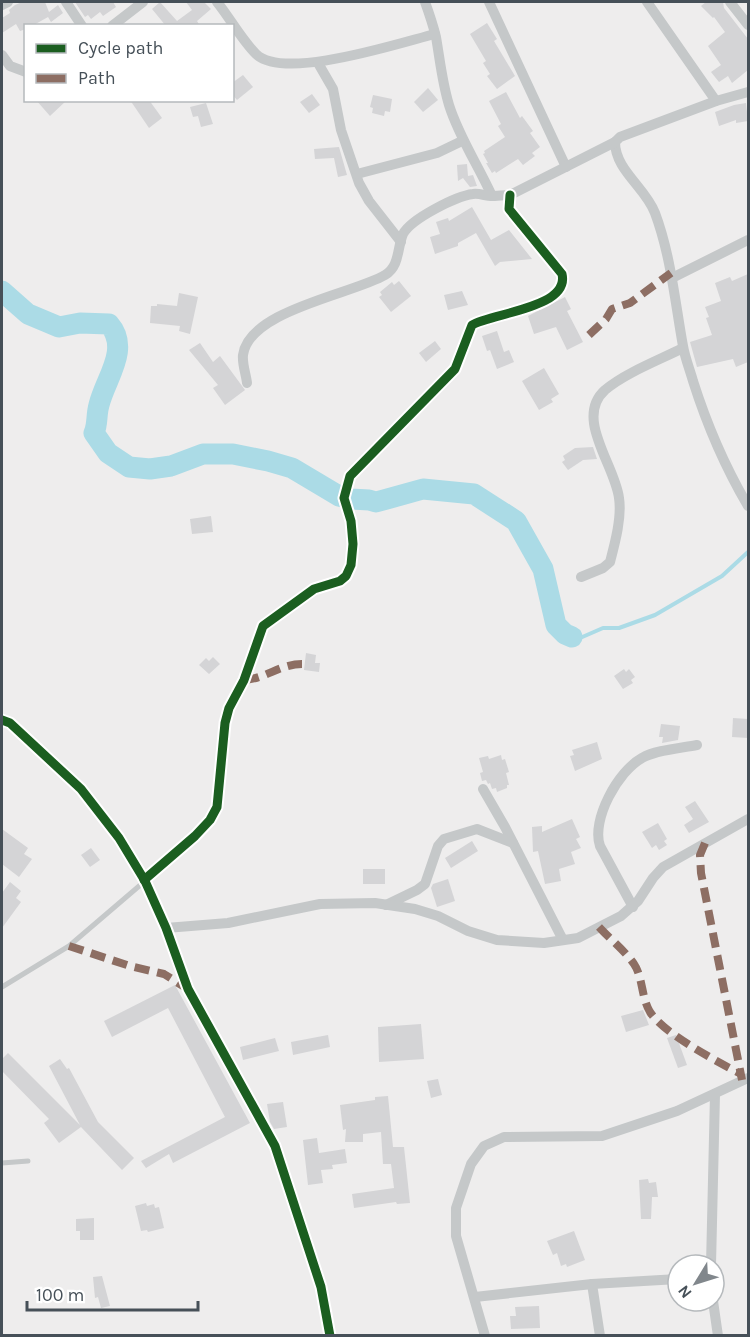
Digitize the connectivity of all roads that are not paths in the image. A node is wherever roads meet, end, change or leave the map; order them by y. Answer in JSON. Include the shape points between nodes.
{"nodes":[{"id":1,"x":8,"y":2,"type":"edge"},
{"id":2,"x":66,"y":2,"type":"edge"},
{"id":3,"x":143,"y":2,"type":"edge"},
{"id":4,"x":217,"y":2,"type":"edge"},
{"id":5,"x":425,"y":2,"type":"edge"},
{"id":6,"x":489,"y":2,"type":"edge"},
{"id":7,"x":647,"y":2,"type":"edge"},
{"id":8,"x":730,"y":2,"type":"edge"},
{"id":9,"x":2,"y":5,"type":"edge"},
{"id":10,"x":81,"y":24,"type":"edge"},
{"id":11,"x":115,"y":24,"type":"edge"},
{"id":12,"x":234,"y":24,"type":"edge"},
{"id":13,"x":234,"y":25,"type":"edge"},
{"id":14,"x":748,"y":25,"type":"edge"},
{"id":15,"x":435,"y":34,"type":"junction"},
{"id":16,"x":2,"y":55,"type":"edge"},
{"id":17,"x":318,"y":63,"type":"junction"},
{"id":18,"x":24,"y":71,"type":"edge"},
{"id":19,"x":748,"y":92,"type":"edge"},
{"id":20,"x":716,"y":101,"type":"junction"},
{"id":21,"x":462,"y":141,"type":"junction"},
{"id":22,"x":615,"y":142,"type":"junction"},
{"id":23,"x":566,"y":167,"type":"junction"},
{"id":24,"x":357,"y":174,"type":"junction"},
{"id":25,"x":510,"y":195,"type":"junction"},
{"id":26,"x":492,"y":196,"type":"junction"},
{"id":27,"x":748,"y":240,"type":"edge"},
{"id":28,"x":401,"y":242,"type":"junction"},
{"id":29,"x":672,"y":278,"type":"junction"},
{"id":30,"x":683,"y":348,"type":"junction"},
{"id":31,"x":247,"y":383,"type":"dead end"},
{"id":32,"x":748,"y":506,"type":"edge"},
{"id":33,"x":581,"y":578,"type":"dead end"},
{"id":34,"x":2,"y":720,"type":"edge"},
{"id":35,"x":697,"y":745,"type":"dead end"},
{"id":36,"x":483,"y":789,"type":"dead end"},
{"id":37,"x":748,"y":819,"type":"edge"},
{"id":38,"x":513,"y":843,"type":"junction"},
{"id":39,"x":144,"y":881,"type":"junction"},
{"id":40,"x":386,"y":905,"type":"junction"},
{"id":41,"x":633,"y":907,"type":"junction"},
{"id":42,"x":166,"y":928,"type":"junction"},
{"id":43,"x":563,"y":940,"type":"junction"},
{"id":44,"x":2,"y":987,"type":"edge"},
{"id":45,"x":748,"y":1078,"type":"edge"},
{"id":46,"x":714,"y":1094,"type":"junction"},
{"id":47,"x":28,"y":1161,"type":"dead end"},
{"id":48,"x":2,"y":1163,"type":"edge"},
{"id":49,"x":711,"y":1253,"type":"edge"},
{"id":50,"x":666,"y":1280,"type":"edge"},
{"id":51,"x":592,"y":1284,"type":"junction"},
{"id":52,"x":475,"y":1297,"type":"junction"},
{"id":53,"x":715,"y":1313,"type":"edge"},
{"id":54,"x":330,"y":1335,"type":"edge"},
{"id":55,"x":484,"y":1335,"type":"edge"},
{"id":56,"x":600,"y":1335,"type":"edge"},
{"id":57,"x":718,"y":1335,"type":"edge"}],
"edges":[{"from":1,"to":9,"type":"street"},
{"from":2,"to":10,"type":"street"},
{"from":3,"to":11,"type":"street"},
{"from":4,"to":12,"type":"street"},
{"from":5,"to":15,"type":"street"},
{"from":6,"to":23,"type":"street"},
{"from":7,"to":20,"type":"street"},
{"from":8,"to":14,"type":"street"},
{"from":13,"to":17,"type":"street","via":[[256,54],[268,61]]},
{"from":15,"to":17,"type":"street"},
{"from":15,"to":21,"type":"street","via":[[441,77]]},
{"from":16,"to":18,"type":"street","via":[[10,66]]},
{"from":17,"to":24,"type":"street","via":[[333,89],[341,130]]},
{"from":19,"to":20,"type":"street"},
{"from":20,"to":22,"type":"street"},
{"from":21,"to":24,"type":"street","via":[[437,153]]},
{"from":21,"to":26,"type":"street"},
{"from":22,"to":23,"type":"street"},
{"from":22,"to":29,"type":"street","via":[[622,164],[655,212]]},
{"from":23,"to":25,"type":"street"},
{"from":24,"to":28,"type":"street","via":[[369,201]]},
{"from":25,"to":26,"type":"street"},
{"from":25,"to":39,"type":"street","via":[[509,209],[562,274],[561,288],[528,308],[472,325],[455,369],[350,476],[344,498],[353,544],[346,576],[314,589],[263,626],[225,723],[217,807],[195,836]]},
{"from":26,"to":28,"type":"street","via":[[474,194],[439,207],[406,230]]},
{"from":27,"to":29,"type":"street"},
{"from":28,"to":31,"type":"street","via":[[394,267],[388,273],[369,283],[332,293],[266,325],[249,341],[243,355]]},
{"from":29,"to":30,"type":"street"},
{"from":30,"to":32,"type":"street","via":[[719,452]]},
{"from":30,"to":33,"type":"street","via":[[621,380],[605,391],[593,407],[593,420],[620,500],[610,562]]},
{"from":34,"to":39,"type":"street","via":[[10,723],[81,789],[119,838]]},
{"from":35,"to":41,"type":"street","via":[[644,756],[610,793],[597,837]]},
{"from":36,"to":38,"type":"street"},
{"from":37,"to":41,"type":"street","via":[[663,867]]},
{"from":38,"to":40,"type":"street","via":[[477,829],[444,839],[425,884]]},
{"from":38,"to":43,"type":"street"},
{"from":39,"to":42,"type":"street"},
{"from":39,"to":44,"type":"lane","via":[[69,946]]},
{"from":40,"to":42,"type":"street","via":[[320,904],[228,923]]},
{"from":40,"to":43,"type":"street","via":[[438,916],[497,940],[527,944]]},
{"from":41,"to":43,"type":"street","via":[[578,938]]},
{"from":42,"to":54,"type":"street","via":[[188,989],[275,1146],[321,1287]]},
{"from":45,"to":46,"type":"street"},
{"from":46,"to":49,"type":"street"},
{"from":46,"to":52,"type":"street","via":[[602,1136],[504,1137],[484,1146],[471,1164],[456,1208],[456,1236]]},
{"from":47,"to":48,"type":"lane"},
{"from":50,"to":51,"type":"street"},
{"from":51,"to":52,"type":"street"},
{"from":51,"to":56,"type":"street"},
{"from":52,"to":55,"type":"street"},
{"from":53,"to":57,"type":"street"}]}
